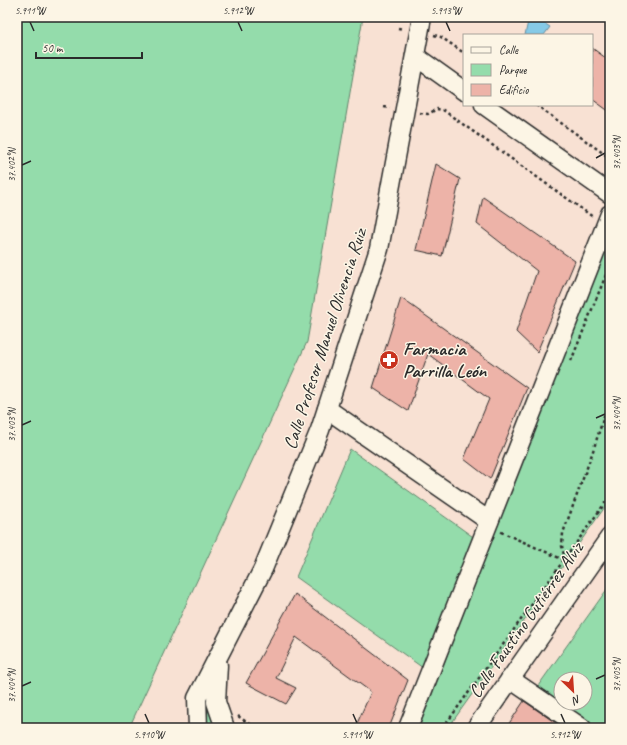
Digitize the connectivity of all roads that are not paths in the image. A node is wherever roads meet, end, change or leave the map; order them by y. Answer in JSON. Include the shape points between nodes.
{"nodes":[{"id":1,"x":422,"y":17,"type":"edge"},
{"id":2,"x":415,"y":56,"type":"junction"},
{"id":3,"x":463,"y":90,"type":"edge"},
{"id":4,"x":485,"y":106,"type":"edge"},
{"id":5,"x":610,"y":194,"type":"edge"},
{"id":6,"x":608,"y":220,"type":"edge"},
{"id":7,"x":327,"y":409,"type":"junction"},
{"id":8,"x":488,"y":524,"type":"junction"},
{"id":9,"x":610,"y":537,"type":"edge"},
{"id":10,"x":218,"y":659,"type":"junction"},
{"id":11,"x":510,"y":679,"type":"junction"},
{"id":12,"x":230,"y":721,"type":"edge"},
{"id":13,"x":198,"y":728,"type":"edge"},
{"id":14,"x":408,"y":728,"type":"edge"},
{"id":15,"x":476,"y":728,"type":"edge"},
{"id":16,"x":582,"y":728,"type":"edge"}],
"edges":[{"from":1,"to":2,"type":"street","name":"Calle Profesor Manuel Olivencia Ruiz"},
{"from":2,"to":3,"type":"street"},
{"from":2,"to":7,"type":"street","name":"Calle Profesor Manuel Olivencia Ruiz","via":[[379,250]]},
{"from":4,"to":5,"type":"street"},
{"from":6,"to":8,"type":"street"},
{"from":7,"to":8,"type":"street"},
{"from":7,"to":10,"type":"street","name":"Calle Profesor Manuel Olivencia Ruiz","via":[[263,569]]},
{"from":8,"to":14,"type":"street"},
{"from":9,"to":11,"type":"street","name":"Calle Faustino Gutiérrez Alviz"},
{"from":10,"to":12,"type":"street","via":[[216,702]]},
{"from":10,"to":13,"type":"street","name":"Calle Profesor Manuel Olivencia Ruiz","via":[[197,698]]},
{"from":11,"to":15,"type":"street","name":"Calle Faustino Gutiérrez Alviz"},
{"from":11,"to":16,"type":"street"}]}
